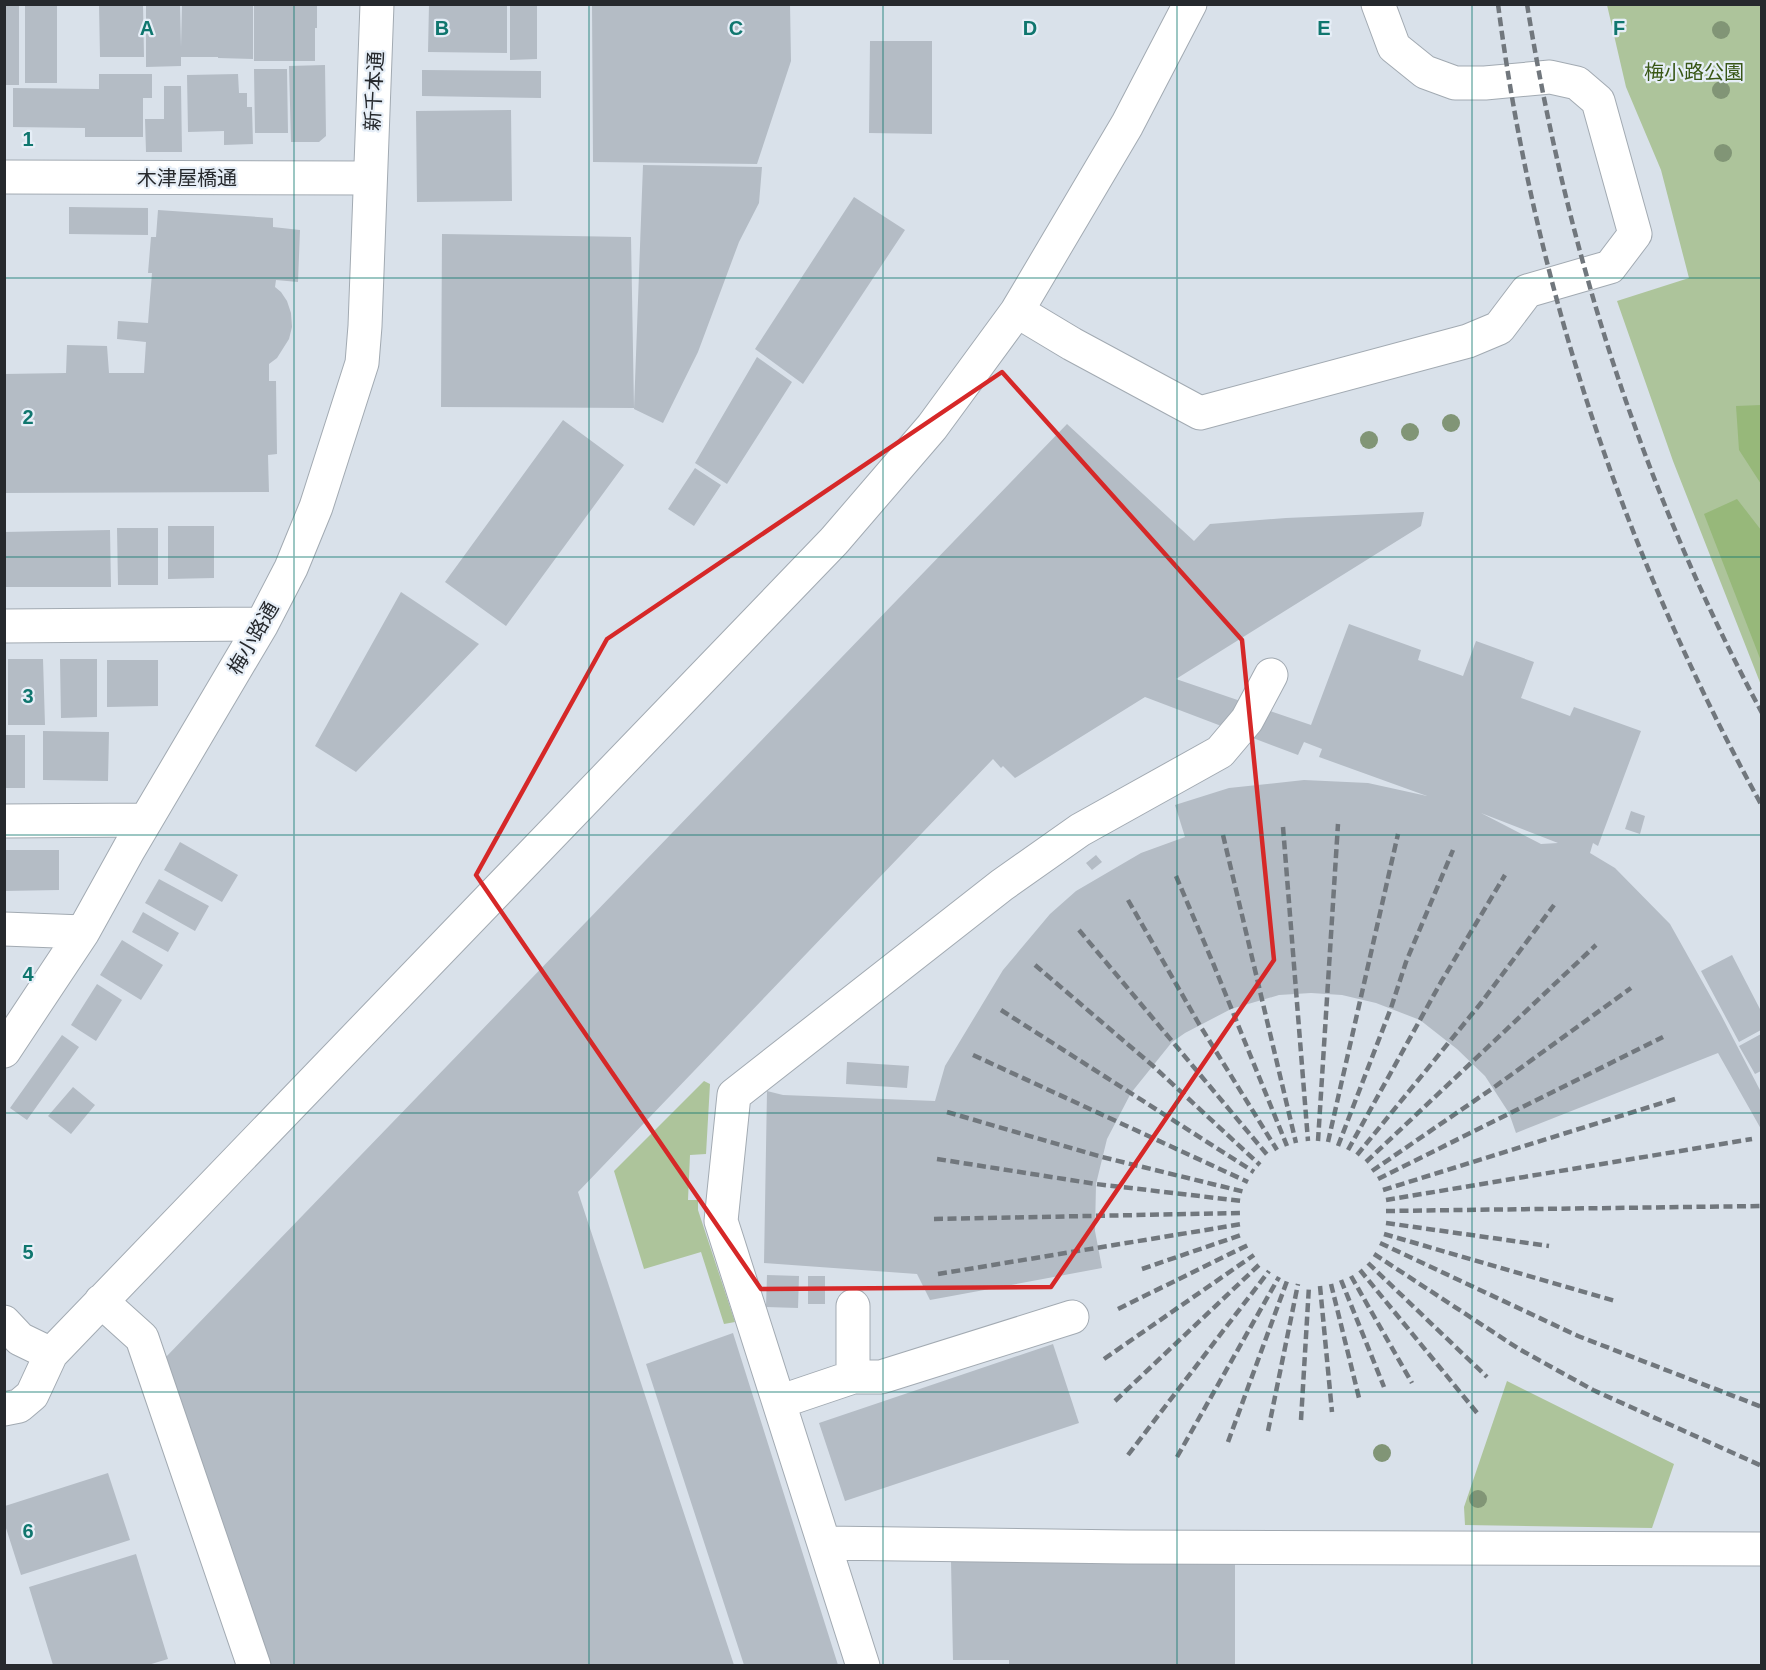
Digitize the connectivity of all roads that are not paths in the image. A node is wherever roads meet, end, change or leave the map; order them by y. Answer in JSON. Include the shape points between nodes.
{"nodes":[{"id":1,"x":377,"y":4,"type":"edge"},
{"id":2,"x":1190,"y":4,"type":"edge"},
{"id":3,"x":1378,"y":4,"type":"edge"},
{"id":4,"x":4,"y":177,"type":"edge"},
{"id":5,"x":370,"y":178,"type":"junction"},
{"id":6,"x":1017,"y":311,"type":"junction"},
{"id":7,"x":262,"y":624,"type":"junction"},
{"id":8,"x":4,"y":626,"type":"edge"},
{"id":9,"x":1271,"y":675,"type":"dead end"},
{"id":10,"x":146,"y":820,"type":"junction"},
{"id":11,"x":4,"y":821,"type":"edge"},
{"id":12,"x":4,"y":929,"type":"edge"},
{"id":13,"x":83,"y":932,"type":"junction"},
{"id":14,"x":4,"y":1051,"type":"edge"},
{"id":15,"x":101,"y":1301,"type":"junction"},
{"id":16,"x":853,"y":1306,"type":"dead end"},
{"id":17,"x":1072,"y":1317,"type":"dead end"},
{"id":18,"x":4,"y":1322,"type":"edge"},
{"id":19,"x":51,"y":1354,"type":"junction"},
{"id":20,"x":853,"y":1377,"type":"junction"},
{"id":21,"x":779,"y":1402,"type":"junction"},
{"id":22,"x":4,"y":1408,"type":"edge"},
{"id":23,"x":824,"y":1543,"type":"junction"},
{"id":24,"x":1761,"y":1549,"type":"edge"},
{"id":25,"x":254,"y":1665,"type":"edge"},
{"id":26,"x":863,"y":1665,"type":"edge"}],
"edges":[{"from":1,"to":5,"type":"street","name":"新千本通"},
{"from":2,"to":6,"type":"street","via":[[1127,125]]},
{"from":3,"to":6,"type":"street","via":[[1394,47],[1425,72],[1455,82],[1550,77],[1577,82],[1598,101],[1635,234],[1610,267],[1527,291],[1499,328],[1468,341],[1200,413]]},
{"from":4,"to":5,"type":"street","name":"木津屋橋通"},
{"from":5,"to":7,"type":"street","name":"梅小路通","via":[[362,363],[316,507]]},
{"from":6,"to":15,"type":"street","via":[[932,427],[834,540]]},
{"from":7,"to":8,"type":"street"},
{"from":7,"to":10,"type":"street","name":"梅小路通"},
{"from":9,"to":21,"type":"street","via":[[1247,720],[1220,752],[1070,837],[1002,885],[734,1095],[722,1221]]},
{"from":10,"to":11,"type":"street"},
{"from":10,"to":13,"type":"street","name":"梅小路通"},
{"from":12,"to":13,"type":"street"},
{"from":13,"to":14,"type":"street","name":"梅小路通"},
{"from":15,"to":19,"type":"street"},
{"from":15,"to":25,"type":"street","via":[[142,1338]]},
{"from":16,"to":20,"type":"street"},
{"from":17,"to":20,"type":"street","via":[[881,1377]]},
{"from":18,"to":19,"type":"street","via":[[20,1339]]},
{"from":19,"to":22,"type":"street","via":[[32,1395],[20,1406]]},
{"from":20,"to":21,"type":"street"},
{"from":21,"to":23,"type":"street"},
{"from":23,"to":24,"type":"street"},
{"from":23,"to":26,"type":"street"}]}
